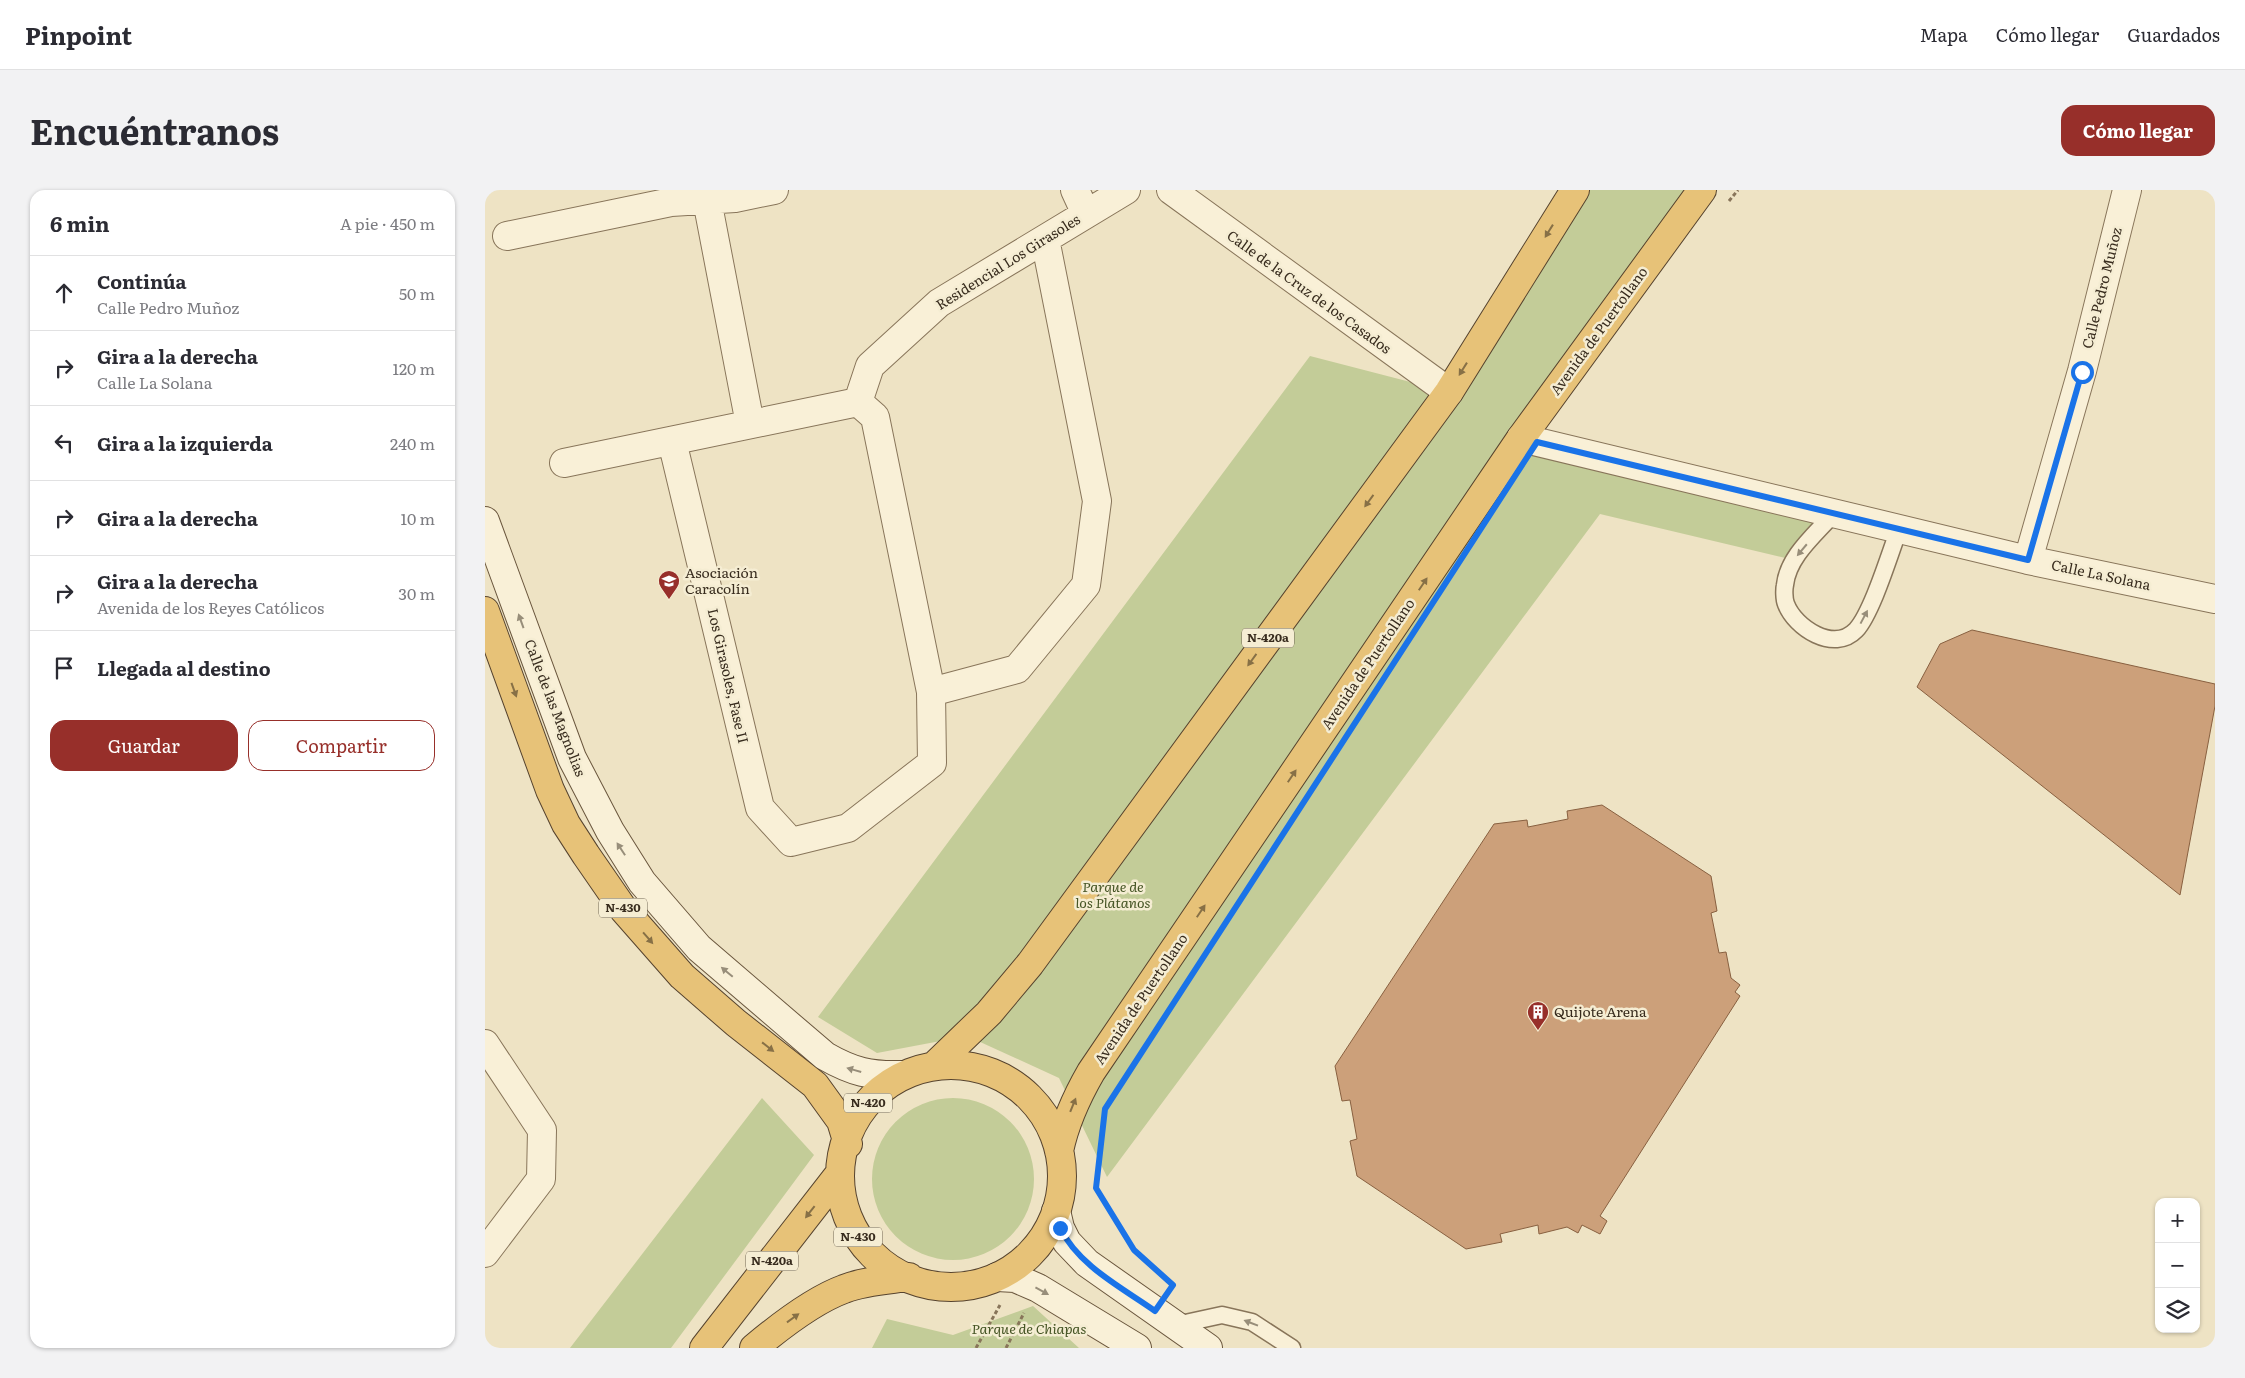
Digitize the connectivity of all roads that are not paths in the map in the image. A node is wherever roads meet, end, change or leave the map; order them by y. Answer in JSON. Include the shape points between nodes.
{"nodes":[{"id":1,"x":773,"y":190,"type":"edge"},
{"id":2,"x":1126,"y":190,"type":"edge"},
{"id":3,"x":1171,"y":190,"type":"edge"},
{"id":4,"x":1575,"y":190,"type":"edge"},
{"id":5,"x":1702,"y":190,"type":"edge"},
{"id":6,"x":2127,"y":190,"type":"edge"},
{"id":7,"x":707,"y":200,"type":"junction"},
{"id":8,"x":1080,"y":202,"type":"edge"},
{"id":9,"x":507,"y":236,"type":"dead end"},
{"id":10,"x":1045,"y":239,"type":"junction"},
{"id":11,"x":1449,"y":392,"type":"junction"},
{"id":12,"x":858,"y":402,"type":"junction"},
{"id":13,"x":750,"y":424,"type":"junction"},
{"id":14,"x":1521,"y":438,"type":"junction"},
{"id":15,"x":672,"y":441,"type":"junction"},
{"id":16,"x":564,"y":463,"type":"dead end"},
{"id":17,"x":1834,"y":513,"type":"junction"},
{"id":18,"x":485,"y":521,"type":"edge"},
{"id":19,"x":1899,"y":529,"type":"junction"},
{"id":20,"x":2028,"y":560,"type":"junction"},
{"id":21,"x":2215,"y":599,"type":"edge"},
{"id":22,"x":485,"y":611,"type":"edge"},
{"id":23,"x":931,"y":692,"type":"junction"},
{"id":24,"x":485,"y":1044,"type":"edge"},
{"id":25,"x":935,"y":1065,"type":"junction"},
{"id":26,"x":902,"y":1075,"type":"junction"},
{"id":27,"x":848,"y":1144,"type":"junction"},
{"id":28,"x":1059,"y":1151,"type":"junction"},
{"id":29,"x":840,"y":1173,"type":"junction"},
{"id":30,"x":1056,"y":1211,"type":"junction"},
{"id":31,"x":485,"y":1253,"type":"edge"},
{"id":32,"x":909,"y":1278,"type":"junction"},
{"id":33,"x":1017,"y":1281,"type":"junction"},
{"id":34,"x":1165,"y":1318,"type":"junction"},
{"id":35,"x":704,"y":1348,"type":"edge"},
{"id":36,"x":754,"y":1348,"type":"edge"},
{"id":37,"x":1137,"y":1348,"type":"edge"},
{"id":38,"x":1208,"y":1348,"type":"edge"},
{"id":39,"x":1292,"y":1348,"type":"edge"}],
"edges":[{"from":1,"to":7,"type":"street"},
{"from":2,"to":8,"type":"street","name":"Residencial Los Girasoles"},
{"from":3,"to":11,"type":"street","name":"Calle de la Cruz de los Casados"},
{"from":4,"to":11,"type":"highway","number":"N-420a","one_way":true},
{"from":5,"to":14,"type":"highway","name":"Avenida de Puertollano"},
{"from":6,"to":20,"type":"street","name":"Calle Pedro Muñoz","via":[[2082,372]]},
{"from":7,"to":9,"type":"street","via":[[671,202]]},
{"from":7,"to":13,"type":"street"},
{"from":8,"to":10,"type":"street","name":"Residencial Los Girasoles"},
{"from":10,"to":12,"type":"street","name":"Residencial Los Girasoles","via":[[939,303],[870,366]]},
{"from":10,"to":23,"type":"street","via":[[1097,501],[1087,585],[1017,669]]},
{"from":11,"to":25,"type":"highway","number":"N-420a","one_way":true,"via":[[1030,964],[972,1030]]},
{"from":12,"to":13,"type":"street"},
{"from":12,"to":23,"type":"street","via":[[875,417]]},
{"from":13,"to":15,"type":"street"},
{"from":14,"to":17,"type":"street","name":"Calle La Solana"},
{"from":28,"to":14,"type":"highway","name":"Avenida de Puertollano","one_way":true,"via":[[1064,1128],[1091,1072]]},
{"from":15,"to":16,"type":"street"},
{"from":15,"to":23,"type":"street","name":"Los Girasoles, Fase II","via":[[759,808],[791,842],[848,828],[932,763]]},
{"from":17,"to":19,"type":"street","name":"Calle La Solana"},
{"from":17,"to":19,"type":"lane","one_way":true,"via":[[1794,560],[1785,584],[1785,603],[1796,618],[1812,632],[1830,641],[1845,639],[1865,617]]},
{"from":26,"to":18,"type":"street","name":"Calle de las Magnolias","one_way":true,"via":[[876,1076],[847,1068],[825,1056],[699,948],[642,882],[610,831],[572,758]]},
{"from":19,"to":20,"type":"street","name":"Calle La Solana"},
{"from":20,"to":21,"type":"street","name":"Calle La Solana"},
{"from":22,"to":27,"type":"highway","number":"N-430","one_way":true,"via":[[550,790],[586,855],[624,910],[682,976],[815,1085],[841,1121]]},
{"from":24,"to":31,"type":"street","via":[[542,1130],[541,1179]]},
{"from":25,"to":26,"type":"highway","number":"N-420"},
{"from":25,"to":28,"type":"highway","via":[[989,1072],[1020,1086],[1040,1106]]},
{"from":26,"to":27,"type":"highway","number":"N-420","via":[[879,1090],[865,1107]]},
{"from":27,"to":29,"type":"highway","number":"N-430"},
{"from":28,"to":30,"type":"highway","via":[[1062,1184]]},
{"from":29,"to":32,"type":"highway","number":"N-430","via":[[851,1227],[869,1252],[887,1268]]},
{"from":29,"to":35,"type":"highway","number":"N-420a","one_way":true},
{"from":30,"to":33,"type":"highway","via":[[1048,1232],[1017,1264]]},
{"from":30,"to":34,"type":"street","via":[[1067,1242],[1087,1263]]},
{"from":32,"to":33,"type":"highway","via":[[936,1286],[961,1287]]},
{"from":36,"to":32,"type":"highway","one_way":true,"via":[[799,1314],[844,1289],[875,1281]]},
{"from":33,"to":37,"type":"street","one_way":true},
{"from":34,"to":38,"type":"street"},
{"from":39,"to":34,"type":"lane","one_way":true,"via":[[1252,1322],[1222,1315]]}]}
